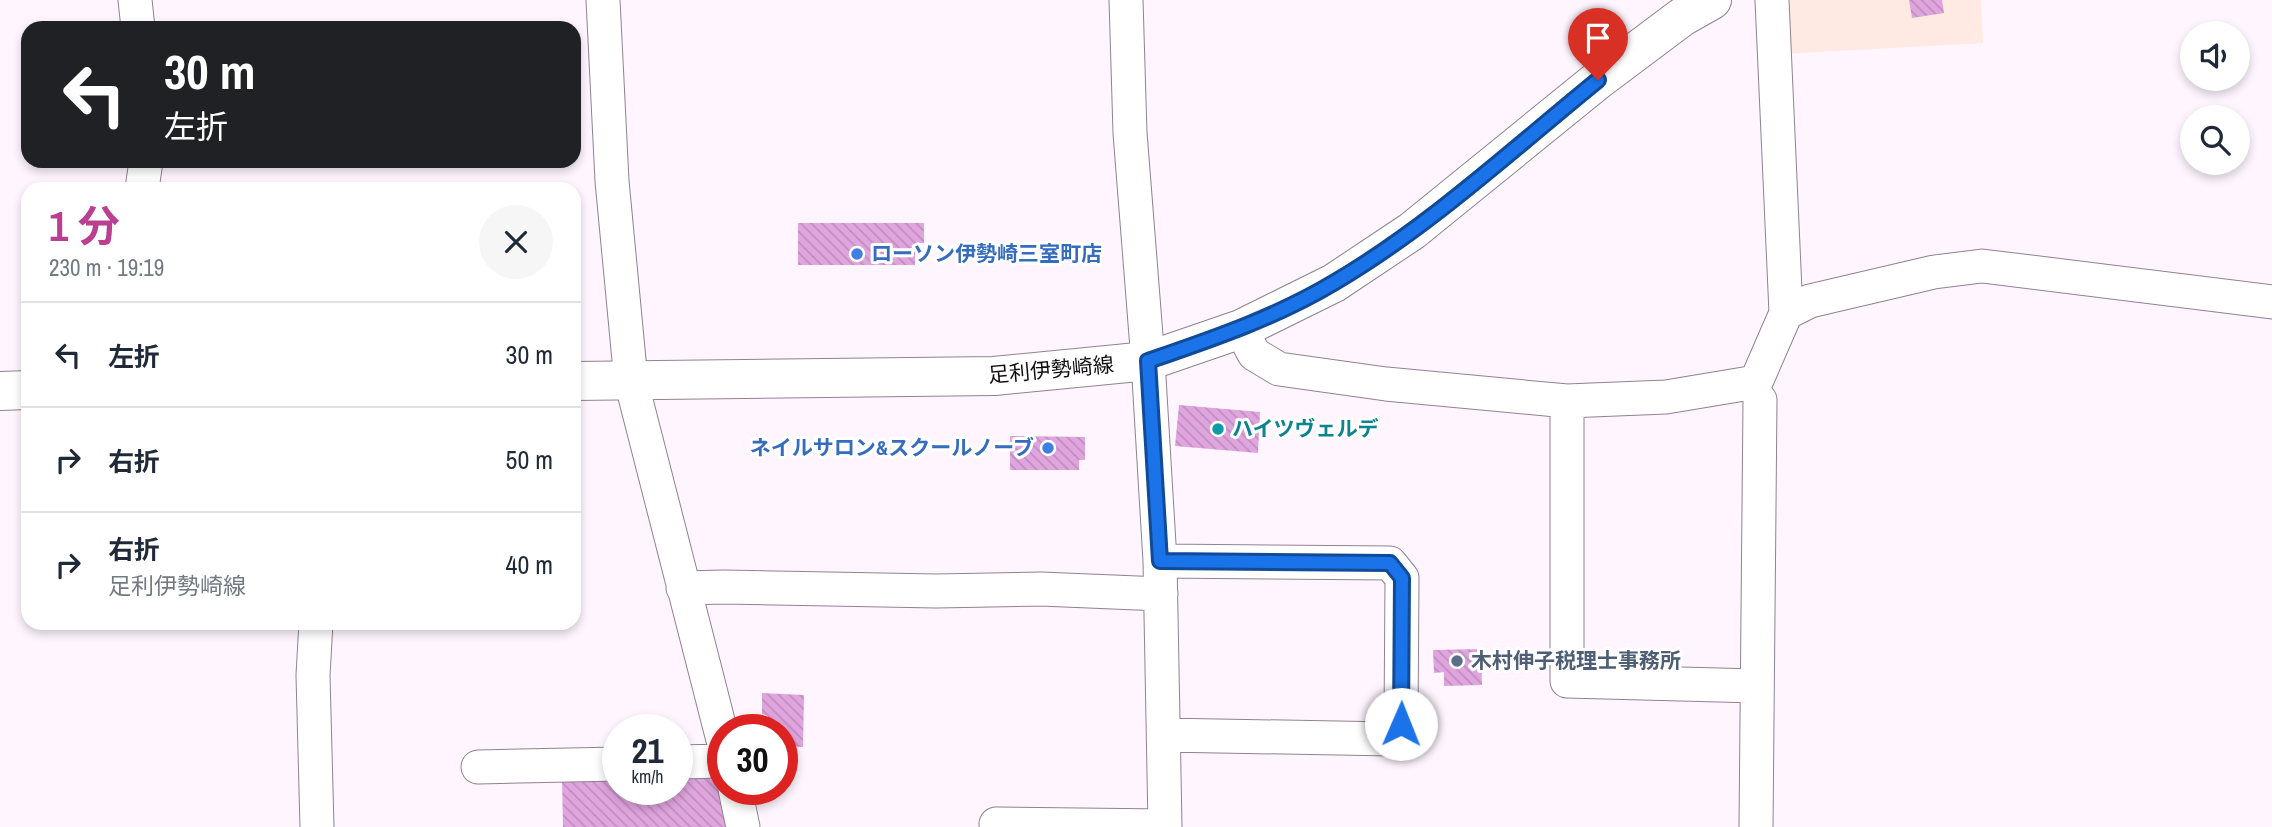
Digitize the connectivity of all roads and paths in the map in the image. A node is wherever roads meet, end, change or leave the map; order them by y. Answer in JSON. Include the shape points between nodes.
{"nodes":[{"id":1,"x":135,"y":0,"type":"edge"},
{"id":2,"x":603,"y":0,"type":"edge"},
{"id":3,"x":1126,"y":0,"type":"edge"},
{"id":4,"x":1712,"y":0,"type":"edge"},
{"id":5,"x":1772,"y":0,"type":"edge"},
{"id":6,"x":137,"y":21,"type":"edge"},
{"id":7,"x":2272,"y":302,"type":"edge"},
{"id":8,"x":1786,"y":313,"type":"junction"},
{"id":9,"x":1241,"y":329,"type":"junction"},
{"id":10,"x":1148,"y":361,"type":"junction"},
{"id":11,"x":581,"y":381,"type":"edge"},
{"id":12,"x":631,"y":381,"type":"junction"},
{"id":13,"x":21,"y":390,"type":"edge"},
{"id":14,"x":0,"y":391,"type":"edge"},
{"id":15,"x":1760,"y":400,"type":"dead end"},
{"id":16,"x":1567,"y":401,"type":"junction"},
{"id":17,"x":1160,"y":561,"type":"junction"},
{"id":18,"x":682,"y":588,"type":"junction"},
{"id":19,"x":1161,"y":594,"type":"junction"},
{"id":20,"x":316,"y":630,"type":"edge"},
{"id":21,"x":1757,"y":686,"type":"junction"},
{"id":22,"x":716,"y":714,"type":"edge"},
{"id":23,"x":1164,"y":735,"type":"junction"},
{"id":24,"x":602,"y":764,"type":"edge"},
{"id":25,"x":478,"y":767,"type":"dead end"},
{"id":26,"x":738,"y":805,"type":"edge"},
{"id":27,"x":996,"y":824,"type":"dead end"},
{"id":28,"x":1165,"y":826,"type":"edge"},
{"id":29,"x":317,"y":827,"type":"edge"},
{"id":30,"x":743,"y":827,"type":"edge"},
{"id":31,"x":1756,"y":827,"type":"edge"}],
"edges":[{"from":1,"to":6,"type":"street"},
{"from":2,"to":12,"type":"street","via":[[612,181]]},
{"from":3,"to":10,"type":"street","via":[[1130,133]]},
{"from":4,"to":9,"type":"main road","name":"足利伊勢崎線","via":[[1598,80],[1412,231],[1334,283]]},
{"from":5,"to":8,"type":"street"},
{"from":7,"to":8,"type":"street","via":[[1983,266],[1934,272],[1810,301]]},
{"from":8,"to":16,"type":"street","via":[[1756,382],[1666,397]]},
{"from":9,"to":10,"type":"main road","name":"足利伊勢崎線"},
{"from":9,"to":16,"type":"street","via":[[1254,354],[1279,369]]},
{"from":10,"to":12,"type":"main road","name":"足利伊勢崎線","via":[[994,376]]},
{"from":10,"to":17,"type":"street"},
{"from":11,"to":12,"type":"main road","name":"足利伊勢崎線"},
{"from":12,"to":18,"type":"street"},
{"from":13,"to":14,"type":"main road"},
{"from":15,"to":21,"type":"street"},
{"from":16,"to":21,"type":"street","via":[[1567,681]]},
{"from":17,"to":19,"type":"street"},
{"from":17,"to":23,"type":"street","via":[[1390,563],[1402,578],[1401,724],[1392,739]]},
{"from":18,"to":19,"type":"street"},
{"from":18,"to":22,"type":"street"},
{"from":19,"to":23,"type":"street"},
{"from":20,"to":29,"type":"street"},
{"from":21,"to":31,"type":"street"},
{"from":23,"to":28,"type":"street"},
{"from":24,"to":25,"type":"street"},
{"from":26,"to":30,"type":"street"},
{"from":27,"to":28,"type":"street"}]}
